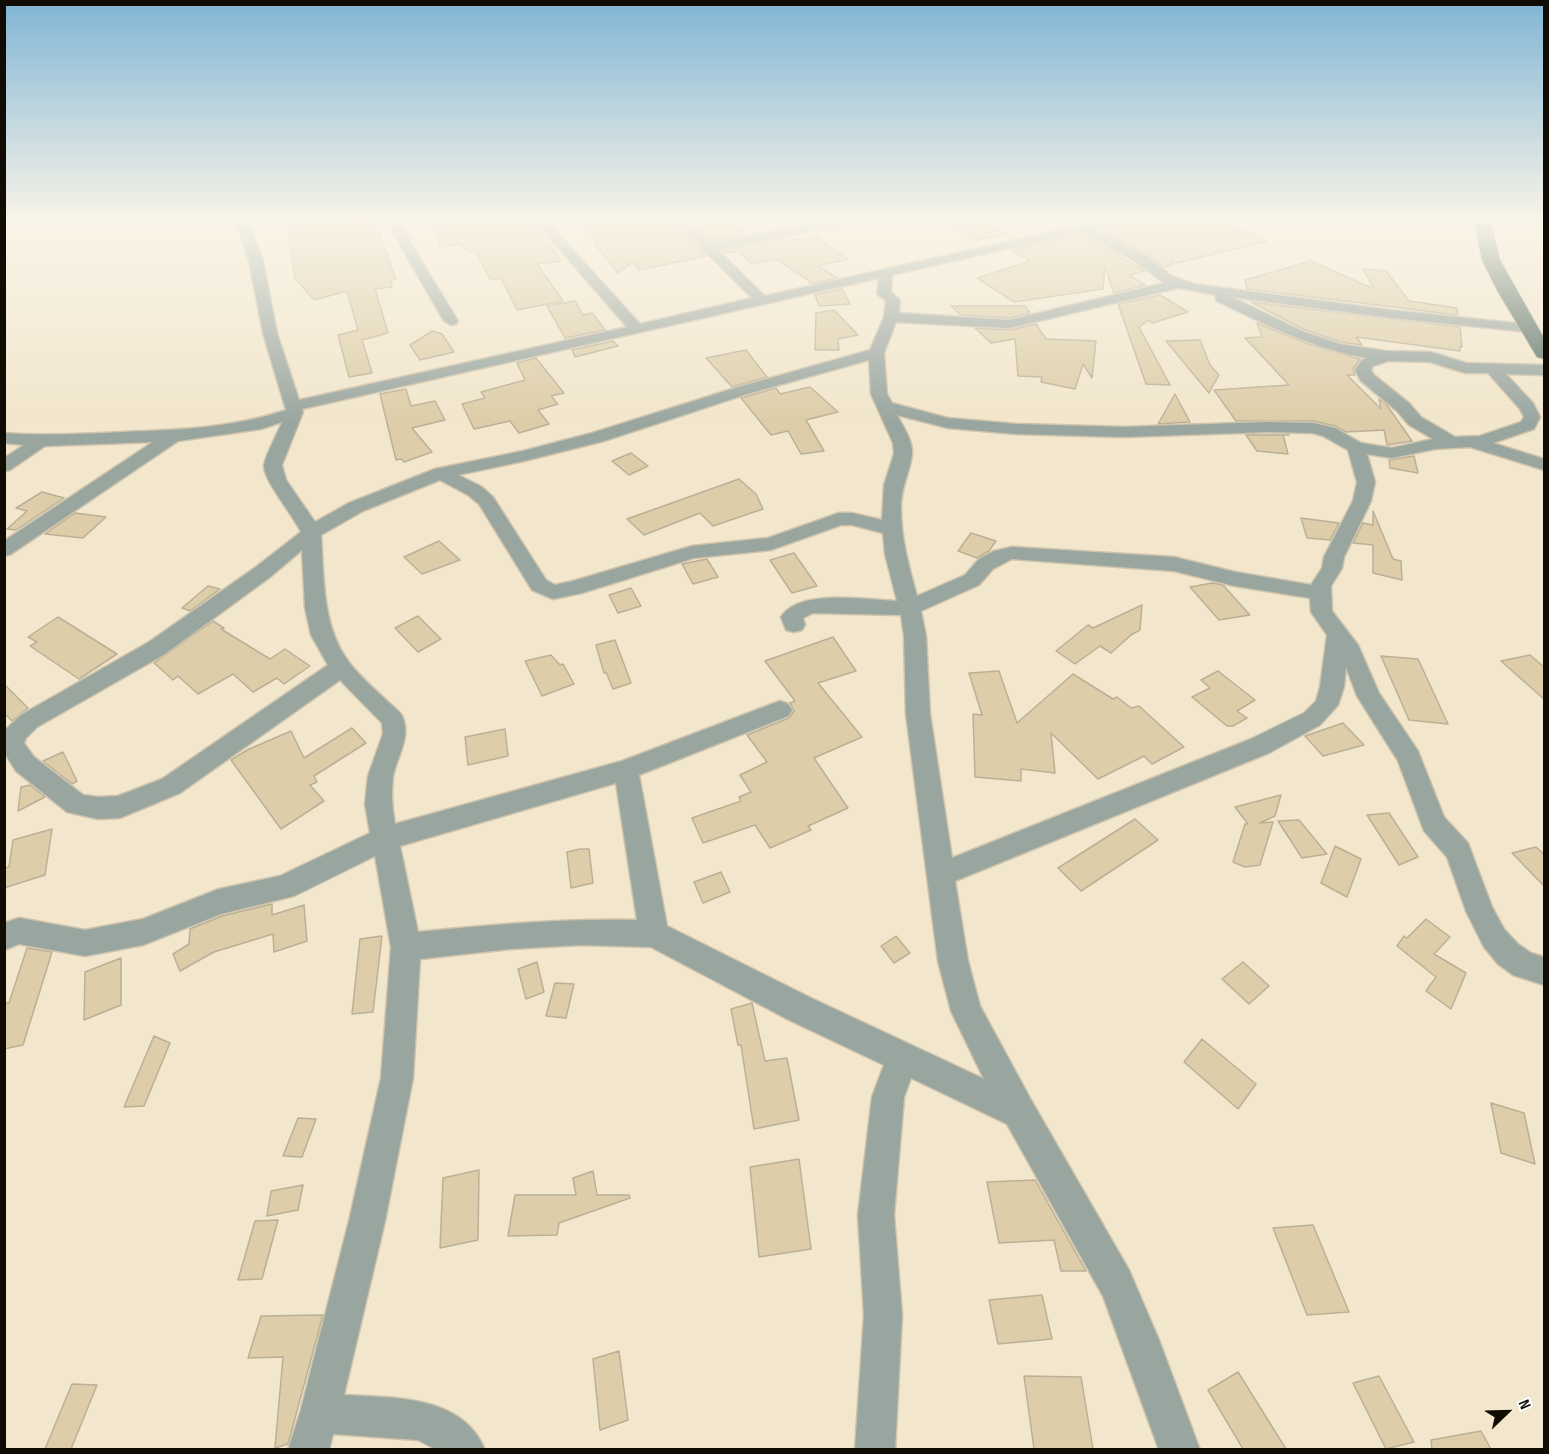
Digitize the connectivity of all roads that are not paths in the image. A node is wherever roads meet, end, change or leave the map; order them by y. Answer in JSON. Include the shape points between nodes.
{"nodes":[{"id":1,"x":261,"y":288,"type":"edge"},
{"id":2,"x":432,"y":288,"type":"edge"},
{"id":3,"x":600,"y":288,"type":"edge"},
{"id":4,"x":749,"y":288,"type":"edge"},
{"id":5,"x":813,"y":288,"type":"edge"},
{"id":6,"x":885,"y":288,"type":"edge"},
{"id":7,"x":1160,"y":288,"type":"edge"},
{"id":8,"x":1195,"y":288,"type":"edge"},
{"id":9,"x":1505,"y":288,"type":"edge"},
{"id":10,"x":1210,"y":291,"type":"junction"},
{"id":11,"x":761,"y":299,"type":"junction"},
{"id":12,"x":891,"y":317,"type":"junction"},
{"id":13,"x":1545,"y":319,"type":"edge"},
{"id":14,"x":452,"y":321,"type":"dead end"},
{"id":15,"x":1525,"y":322,"type":"junction"},
{"id":16,"x":636,"y":328,"type":"junction"},
{"id":17,"x":876,"y":353,"type":"junction"},
{"id":18,"x":1545,"y":354,"type":"edge"},
{"id":19,"x":1386,"y":356,"type":"junction"},
{"id":20,"x":1493,"y":369,"type":"junction"},
{"id":21,"x":1545,"y":370,"type":"edge"},
{"id":22,"x":883,"y":406,"type":"junction"},
{"id":23,"x":294,"y":409,"type":"junction"},
{"id":24,"x":172,"y":436,"type":"junction"},
{"id":25,"x":4,"y":438,"type":"edge"},
{"id":26,"x":41,"y":441,"type":"junction"},
{"id":27,"x":1461,"y":442,"type":"junction"},
{"id":28,"x":1356,"y":447,"type":"junction"},
{"id":29,"x":1545,"y":465,"type":"edge"},
{"id":30,"x":4,"y":466,"type":"edge"},
{"id":31,"x":441,"y":473,"type":"junction"},
{"id":32,"x":892,"y":529,"type":"junction"},
{"id":33,"x":311,"y":533,"type":"junction"},
{"id":34,"x":4,"y":550,"type":"edge"},
{"id":35,"x":1320,"y":593,"type":"junction"},
{"id":36,"x":910,"y":608,"type":"junction"},
{"id":37,"x":794,"y":625,"type":"dead end"},
{"id":38,"x":1338,"y":634,"type":"junction"},
{"id":39,"x":341,"y":669,"type":"junction"},
{"id":40,"x":780,"y":710,"type":"dead end"},
{"id":41,"x":15,"y":769,"type":"edge"},
{"id":42,"x":626,"y":770,"type":"junction"},
{"id":43,"x":383,"y":839,"type":"junction"},
{"id":44,"x":940,"y":875,"type":"junction"},
{"id":45,"x":654,"y":934,"type":"junction"},
{"id":46,"x":4,"y":937,"type":"edge"},
{"id":47,"x":406,"y":947,"type":"junction"},
{"id":48,"x":1545,"y":971,"type":"edge"},
{"id":49,"x":903,"y":1057,"type":"junction"},
{"id":50,"x":1019,"y":1112,"type":"junction"},
{"id":51,"x":320,"y":1413,"type":"junction"},
{"id":52,"x":308,"y":1449,"type":"edge"},
{"id":53,"x":465,"y":1449,"type":"edge"},
{"id":54,"x":875,"y":1449,"type":"edge"},
{"id":55,"x":1180,"y":1449,"type":"edge"}],
"edges":[{"from":1,"to":23,"type":"street","via":[[270,333]]},
{"from":2,"to":14,"type":"street"},
{"from":3,"to":16,"type":"street"},
{"from":4,"to":11,"type":"street"},
{"from":5,"to":11,"type":"street"},
{"from":6,"to":12,"type":"street","via":[[884,294],[893,300]]},
{"from":7,"to":12,"type":"street","via":[[1009,324]]},
{"from":8,"to":10,"type":"street"},
{"from":9,"to":15,"type":"main road"},
{"from":10,"to":15,"type":"street","via":[[1391,314]]},
{"from":10,"to":19,"type":"street","via":[[1316,341]]},
{"from":11,"to":16,"type":"street"},
{"from":12,"to":17,"type":"street"},
{"from":13,"to":15,"type":"street"},
{"from":15,"to":18,"type":"main road"},
{"from":16,"to":23,"type":"street"},
{"from":17,"to":22,"type":"street"},
{"from":17,"to":31,"type":"street","via":[[587,440]]},
{"from":19,"to":20,"type":"street","via":[[1431,357],[1456,367]]},
{"from":19,"to":27,"type":"street","via":[[1367,363],[1363,370],[1367,378],[1424,428]]},
{"from":20,"to":21,"type":"street"},
{"from":20,"to":27,"type":"street","via":[[1532,417],[1528,425],[1507,434]]},
{"from":22,"to":28,"type":"street","via":[[948,423],[1006,429],[1124,432],[1296,427],[1329,432]]},
{"from":22,"to":32,"type":"street","via":[[902,443],[903,454],[893,485]]},
{"from":23,"to":24,"type":"street","via":[[261,424]]},
{"from":23,"to":33,"type":"street","via":[[275,456],[274,473]]},
{"from":24,"to":26,"type":"street"},
{"from":24,"to":34,"type":"street"},
{"from":25,"to":26,"type":"street"},
{"from":26,"to":30,"type":"street"},
{"from":27,"to":28,"type":"street","via":[[1392,453]]},
{"from":27,"to":29,"type":"street"},
{"from":28,"to":35,"type":"street","via":[[1366,482],[1362,501]]},
{"from":31,"to":32,"type":"street","via":[[486,501],[539,585],[553,592],[692,552],[771,544],[839,519]]},
{"from":31,"to":33,"type":"street","via":[[356,507]]},
{"from":32,"to":36,"type":"street"},
{"from":33,"to":39,"type":"street","via":[[316,608],[322,635]]},
{"from":33,"to":41,"type":"street","via":[[236,593],[157,648],[29,721],[15,734],[12,744]]},
{"from":35,"to":36,"type":"street","via":[[1174,564],[1012,553],[986,564],[972,580]]},
{"from":35,"to":38,"type":"street","via":[[1322,612]]},
{"from":36,"to":37,"type":"street","via":[[810,606],[796,612],[792,617]]},
{"from":36,"to":44,"type":"street","via":[[918,714]]},
{"from":38,"to":44,"type":"street","via":[[1332,687],[1326,705],[1312,719],[1249,750]]},
{"from":38,"to":48,"type":"street","via":[[1350,651],[1369,696],[1408,758],[1433,824],[1458,851],[1494,938],[1523,965]]},
{"from":39,"to":41,"type":"street","via":[[171,786],[120,807],[76,804]]},
{"from":39,"to":43,"type":"street","via":[[393,720],[395,734],[381,776],[378,804]]},
{"from":40,"to":42,"type":"street"},
{"from":42,"to":43,"type":"street"},
{"from":42,"to":45,"type":"street"},
{"from":43,"to":46,"type":"street","via":[[284,886],[219,902],[143,932],[85,943],[19,932]]},
{"from":43,"to":47,"type":"street"},
{"from":44,"to":50,"type":"street","via":[[953,961],[966,1011]]},
{"from":45,"to":47,"type":"street","via":[[558,933]]},
{"from":45,"to":49,"type":"street"},
{"from":47,"to":51,"type":"street","via":[[397,1078]]},
{"from":49,"to":50,"type":"street"},
{"from":49,"to":54,"type":"street","via":[[888,1097],[876,1215],[883,1315]]},
{"from":50,"to":55,"type":"street","via":[[1116,1283]]},
{"from":51,"to":52,"type":"street"},
{"from":51,"to":53,"type":"street","via":[[418,1420],[448,1432]]}]}
